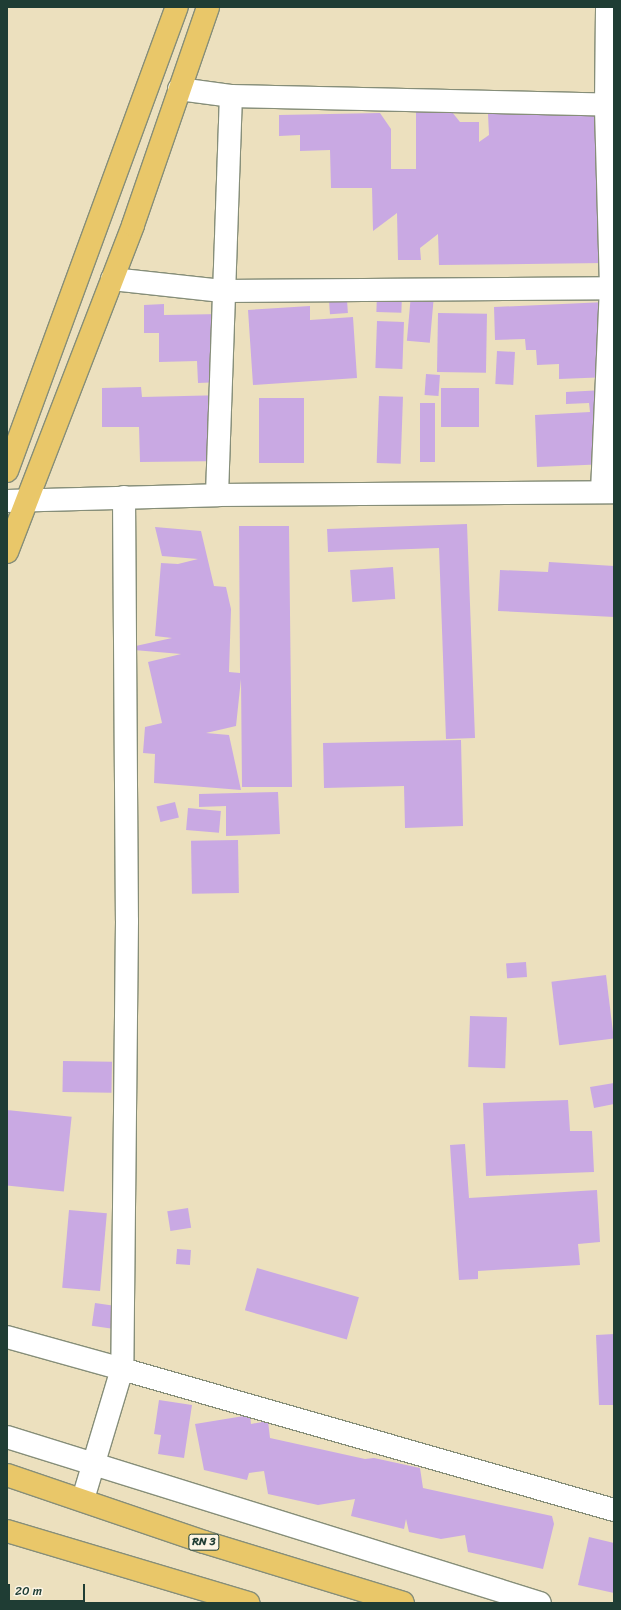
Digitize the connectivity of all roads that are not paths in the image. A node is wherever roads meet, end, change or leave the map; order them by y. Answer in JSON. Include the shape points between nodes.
{"nodes":[{"id":1,"x":177,"y":7,"type":"edge"},
{"id":2,"x":208,"y":7,"type":"edge"},
{"id":3,"x":607,"y":7,"type":"edge"},
{"id":4,"x":179,"y":89,"type":"junction"},
{"id":5,"x":231,"y":96,"type":"junction"},
{"id":6,"x":610,"y":105,"type":"edge"},
{"id":7,"x":112,"y":279,"type":"junction"},
{"id":8,"x":612,"y":288,"type":"edge"},
{"id":9,"x":222,"y":291,"type":"junction"},
{"id":10,"x":7,"y":471,"type":"edge"},
{"id":11,"x":608,"y":492,"type":"edge"},
{"id":12,"x":217,"y":495,"type":"junction"},
{"id":13,"x":124,"y":497,"type":"junction"},
{"id":14,"x":17,"y":500,"type":"edge"},
{"id":15,"x":7,"y":552,"type":"edge"},
{"id":16,"x":7,"y":1337,"type":"edge"},
{"id":17,"x":122,"y":1369,"type":"junction"},
{"id":18,"x":7,"y":1437,"type":"edge"},
{"id":19,"x":94,"y":1463,"type":"junction"},
{"id":20,"x":7,"y":1475,"type":"edge"},
{"id":21,"x":83,"y":1499,"type":"junction"},
{"id":22,"x":614,"y":1510,"type":"edge"},
{"id":23,"x":7,"y":1531,"type":"edge"},
{"id":24,"x":249,"y":1603,"type":"edge"},
{"id":25,"x":403,"y":1603,"type":"edge"},
{"id":26,"x":540,"y":1603,"type":"edge"}],
"edges":[{"from":1,"to":10,"type":"main road"},
{"from":2,"to":4,"type":"main road"},
{"from":3,"to":6,"type":"street"},
{"from":4,"to":5,"type":"street"},
{"from":4,"to":7,"type":"main road"},
{"from":5,"to":6,"type":"street"},
{"from":5,"to":9,"type":"street"},
{"from":6,"to":8,"type":"street"},
{"from":7,"to":9,"type":"street"},
{"from":7,"to":14,"type":"main road"},
{"from":8,"to":9,"type":"street"},
{"from":8,"to":11,"type":"street"},
{"from":9,"to":12,"type":"street"},
{"from":11,"to":12,"type":"street"},
{"from":12,"to":13,"type":"street"},
{"from":13,"to":14,"type":"street"},
{"from":13,"to":17,"type":"street","via":[[127,929]]},
{"from":14,"to":15,"type":"main road"},
{"from":16,"to":17,"type":"street"},
{"from":17,"to":19,"type":"street"},
{"from":17,"to":22,"type":"street"},
{"from":18,"to":19,"type":"street"},
{"from":19,"to":21,"type":"street"},
{"from":19,"to":26,"type":"street"},
{"from":20,"to":21,"type":"main road","number":"RN 3"},
{"from":21,"to":25,"type":"main road","number":"RN 3","via":[[204,1542]]},
{"from":23,"to":24,"type":"main road"}]}
